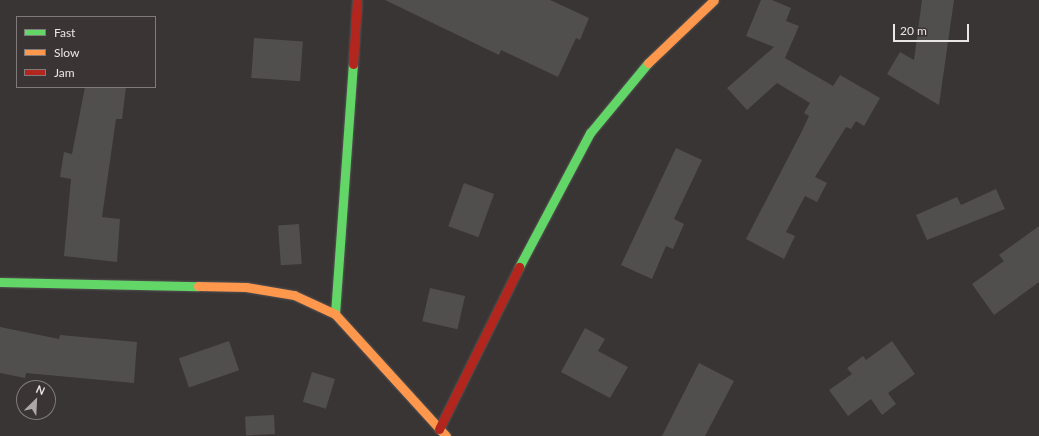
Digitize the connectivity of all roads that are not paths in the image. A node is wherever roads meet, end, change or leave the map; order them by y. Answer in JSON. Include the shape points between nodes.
{"nodes":[{"id":1,"x":357,"y":0,"type":"edge"},
{"id":2,"x":714,"y":0,"type":"edge"},
{"id":3,"x":0,"y":282,"type":"edge"},
{"id":4,"x":335,"y":314,"type":"junction"},
{"id":5,"x":443,"y":433,"type":"edge"}],
"edges":[{"from":1,"to":4,"type":"street"},
{"from":2,"to":5,"type":"street","via":[[660,49],[590,133],[542,220]]},
{"from":3,"to":4,"type":"street","via":[[246,287],[294,295]]},
{"from":4,"to":5,"type":"street"}]}
